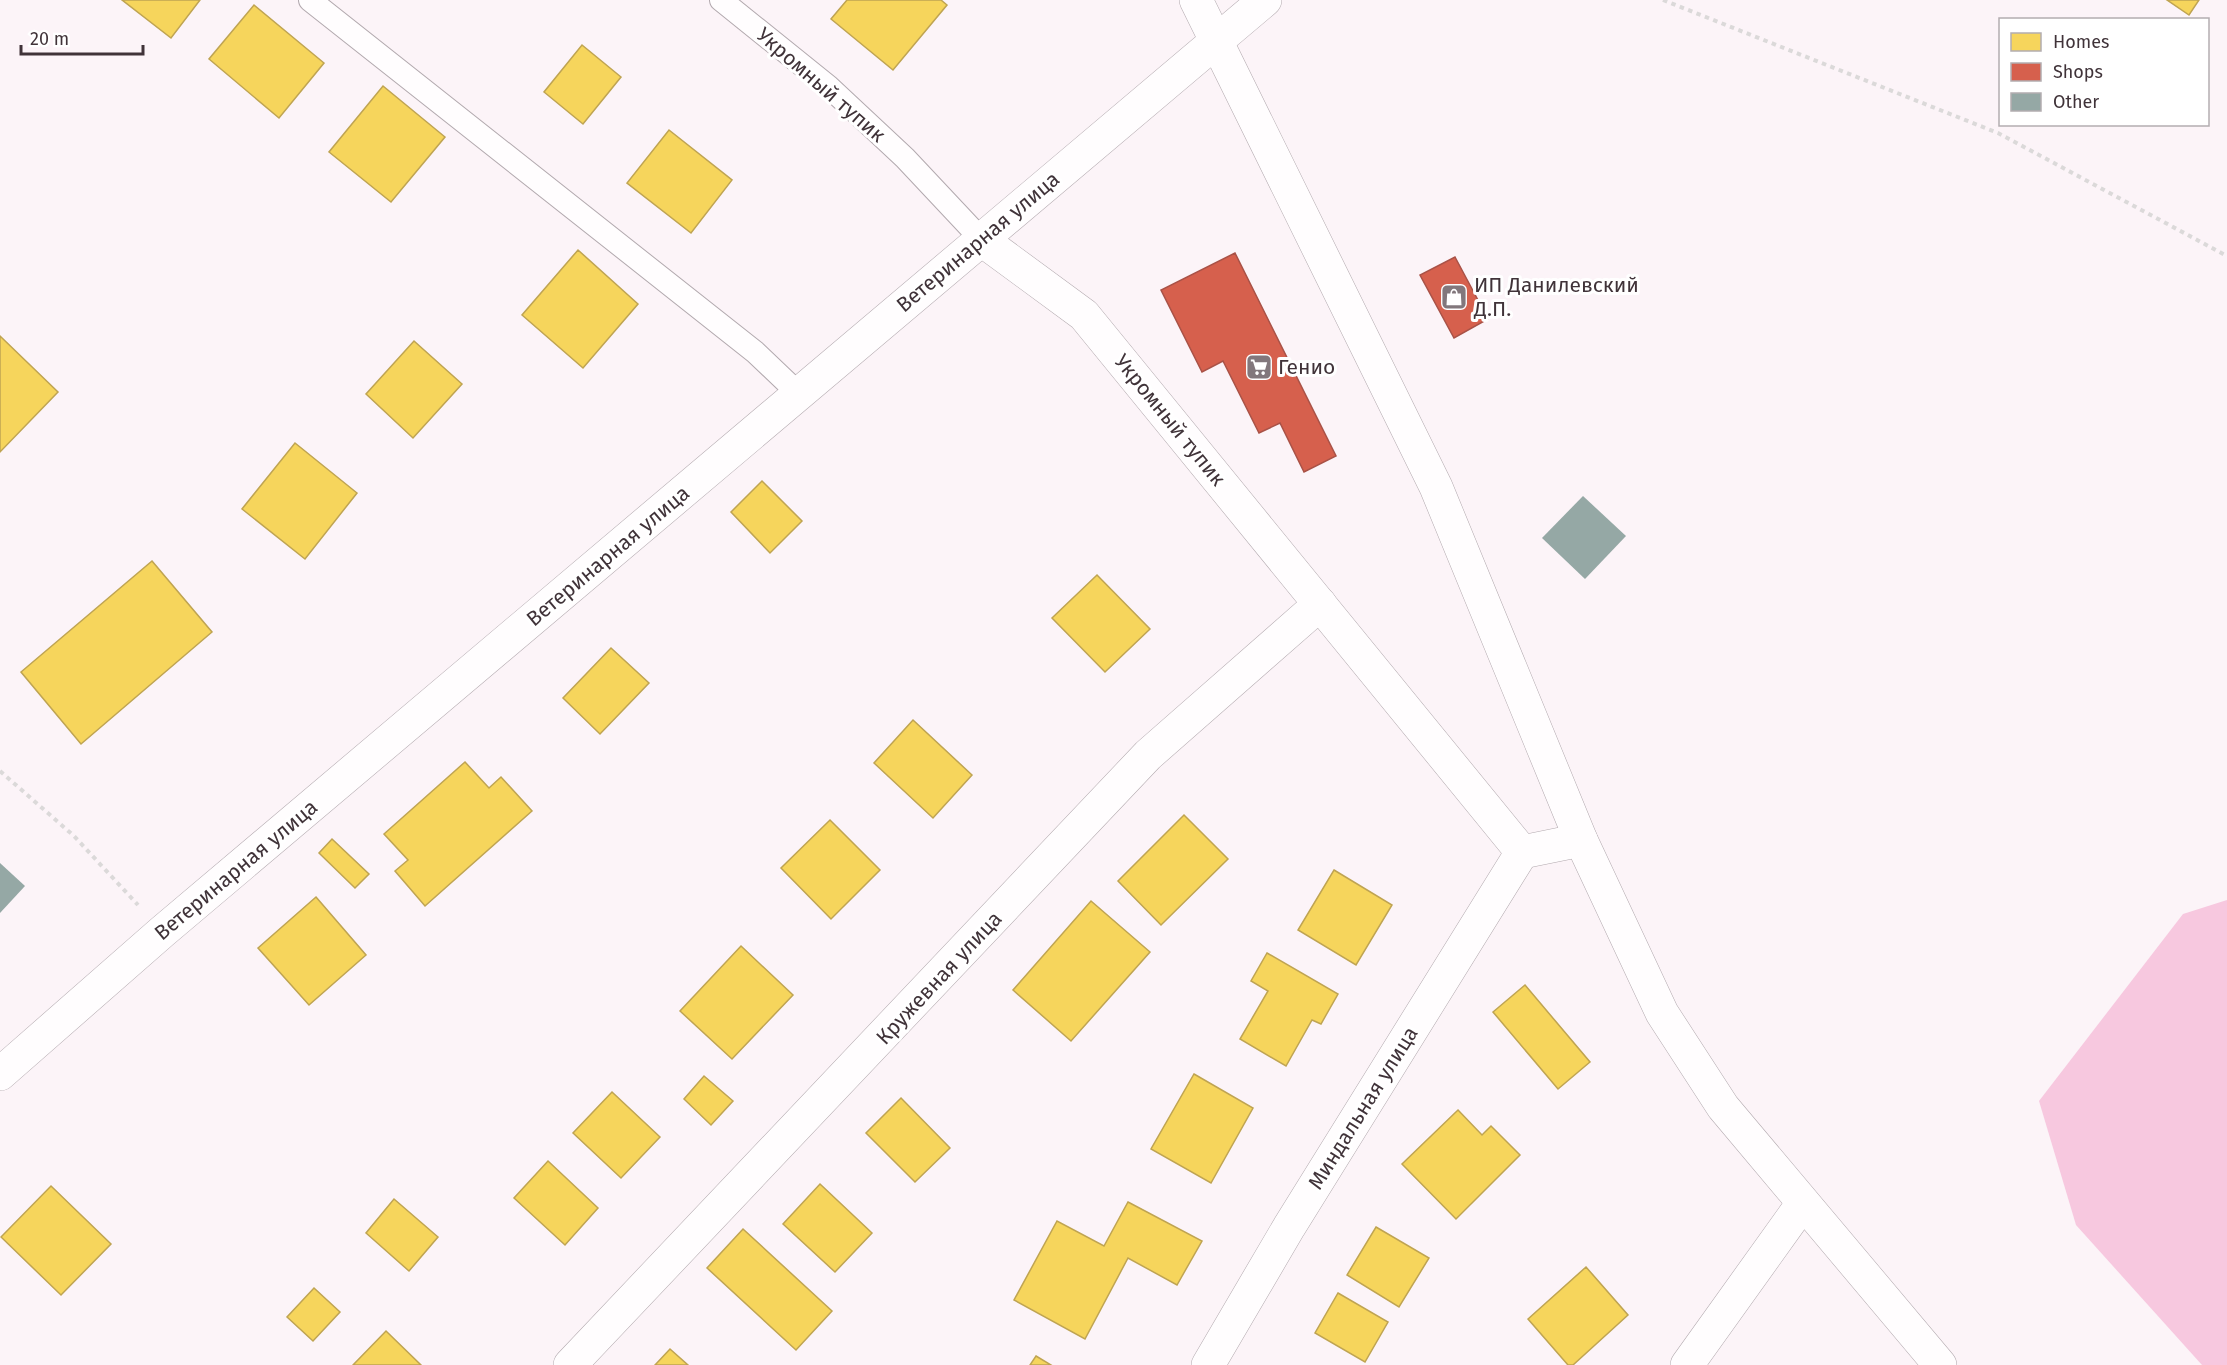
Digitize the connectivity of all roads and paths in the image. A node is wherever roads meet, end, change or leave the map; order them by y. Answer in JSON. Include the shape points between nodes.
{"nodes":[{"id":1,"x":310,"y":0,"type":"edge"},
{"id":2,"x":721,"y":0,"type":"edge"},
{"id":3,"x":1196,"y":0,"type":"edge"},
{"id":4,"x":1265,"y":0,"type":"edge"},
{"id":5,"x":1663,"y":0,"type":"edge"},
{"id":6,"x":1217,"y":42,"type":"junction"},
{"id":7,"x":982,"y":240,"type":"junction"},
{"id":8,"x":2227,"y":256,"type":"edge"},
{"id":9,"x":798,"y":393,"type":"junction"},
{"id":10,"x":1320,"y":604,"type":"junction"},
{"id":11,"x":0,"y":771,"type":"edge"},
{"id":12,"x":1581,"y":840,"type":"junction"},
{"id":13,"x":1522,"y":852,"type":"junction"},
{"id":14,"x":162,"y":932,"type":"junction"},
{"id":15,"x":0,"y":1074,"type":"edge"},
{"id":16,"x":1803,"y":1203,"type":"junction"},
{"id":17,"x":570,"y":1365,"type":"edge"},
{"id":18,"x":1208,"y":1365,"type":"edge"},
{"id":19,"x":1687,"y":1365,"type":"edge"},
{"id":20,"x":1940,"y":1365,"type":"edge"}],
"edges":[{"from":1,"to":9,"type":"lane","via":[[755,352]]},
{"from":2,"to":7,"type":"lane","name":"Укромный тупик","via":[[828,86],[905,158]]},
{"from":3,"to":6,"type":"street"},
{"from":4,"to":6,"type":"street","name":"Ветеринарная улица"},
{"from":5,"to":8,"type":"path","via":[[1998,133]]},
{"from":6,"to":7,"type":"street","name":"Ветеринарная улица"},
{"from":6,"to":12,"type":"street","via":[[1436,487]]},
{"from":7,"to":9,"type":"street","name":"Ветеринарная улица"},
{"from":7,"to":10,"type":"street","name":"Укромный тупик","via":[[1084,315]]},
{"from":9,"to":14,"type":"street","name":"Ветеринарная улица"},
{"from":10,"to":13,"type":"street","name":"Укромный тупик"},
{"from":10,"to":17,"type":"street","name":"Кружевная улица","via":[[1148,755]]},
{"from":11,"to":14,"type":"path","via":[[74,836]]},
{"from":12,"to":13,"type":"street"},
{"from":12,"to":16,"type":"street","via":[[1662,1013],[1723,1107]]},
{"from":13,"to":18,"type":"street","name":"Миндальная улица"},
{"from":14,"to":15,"type":"street","name":"Ветеринарная улица"},
{"from":16,"to":19,"type":"street"},
{"from":16,"to":20,"type":"street"}]}
